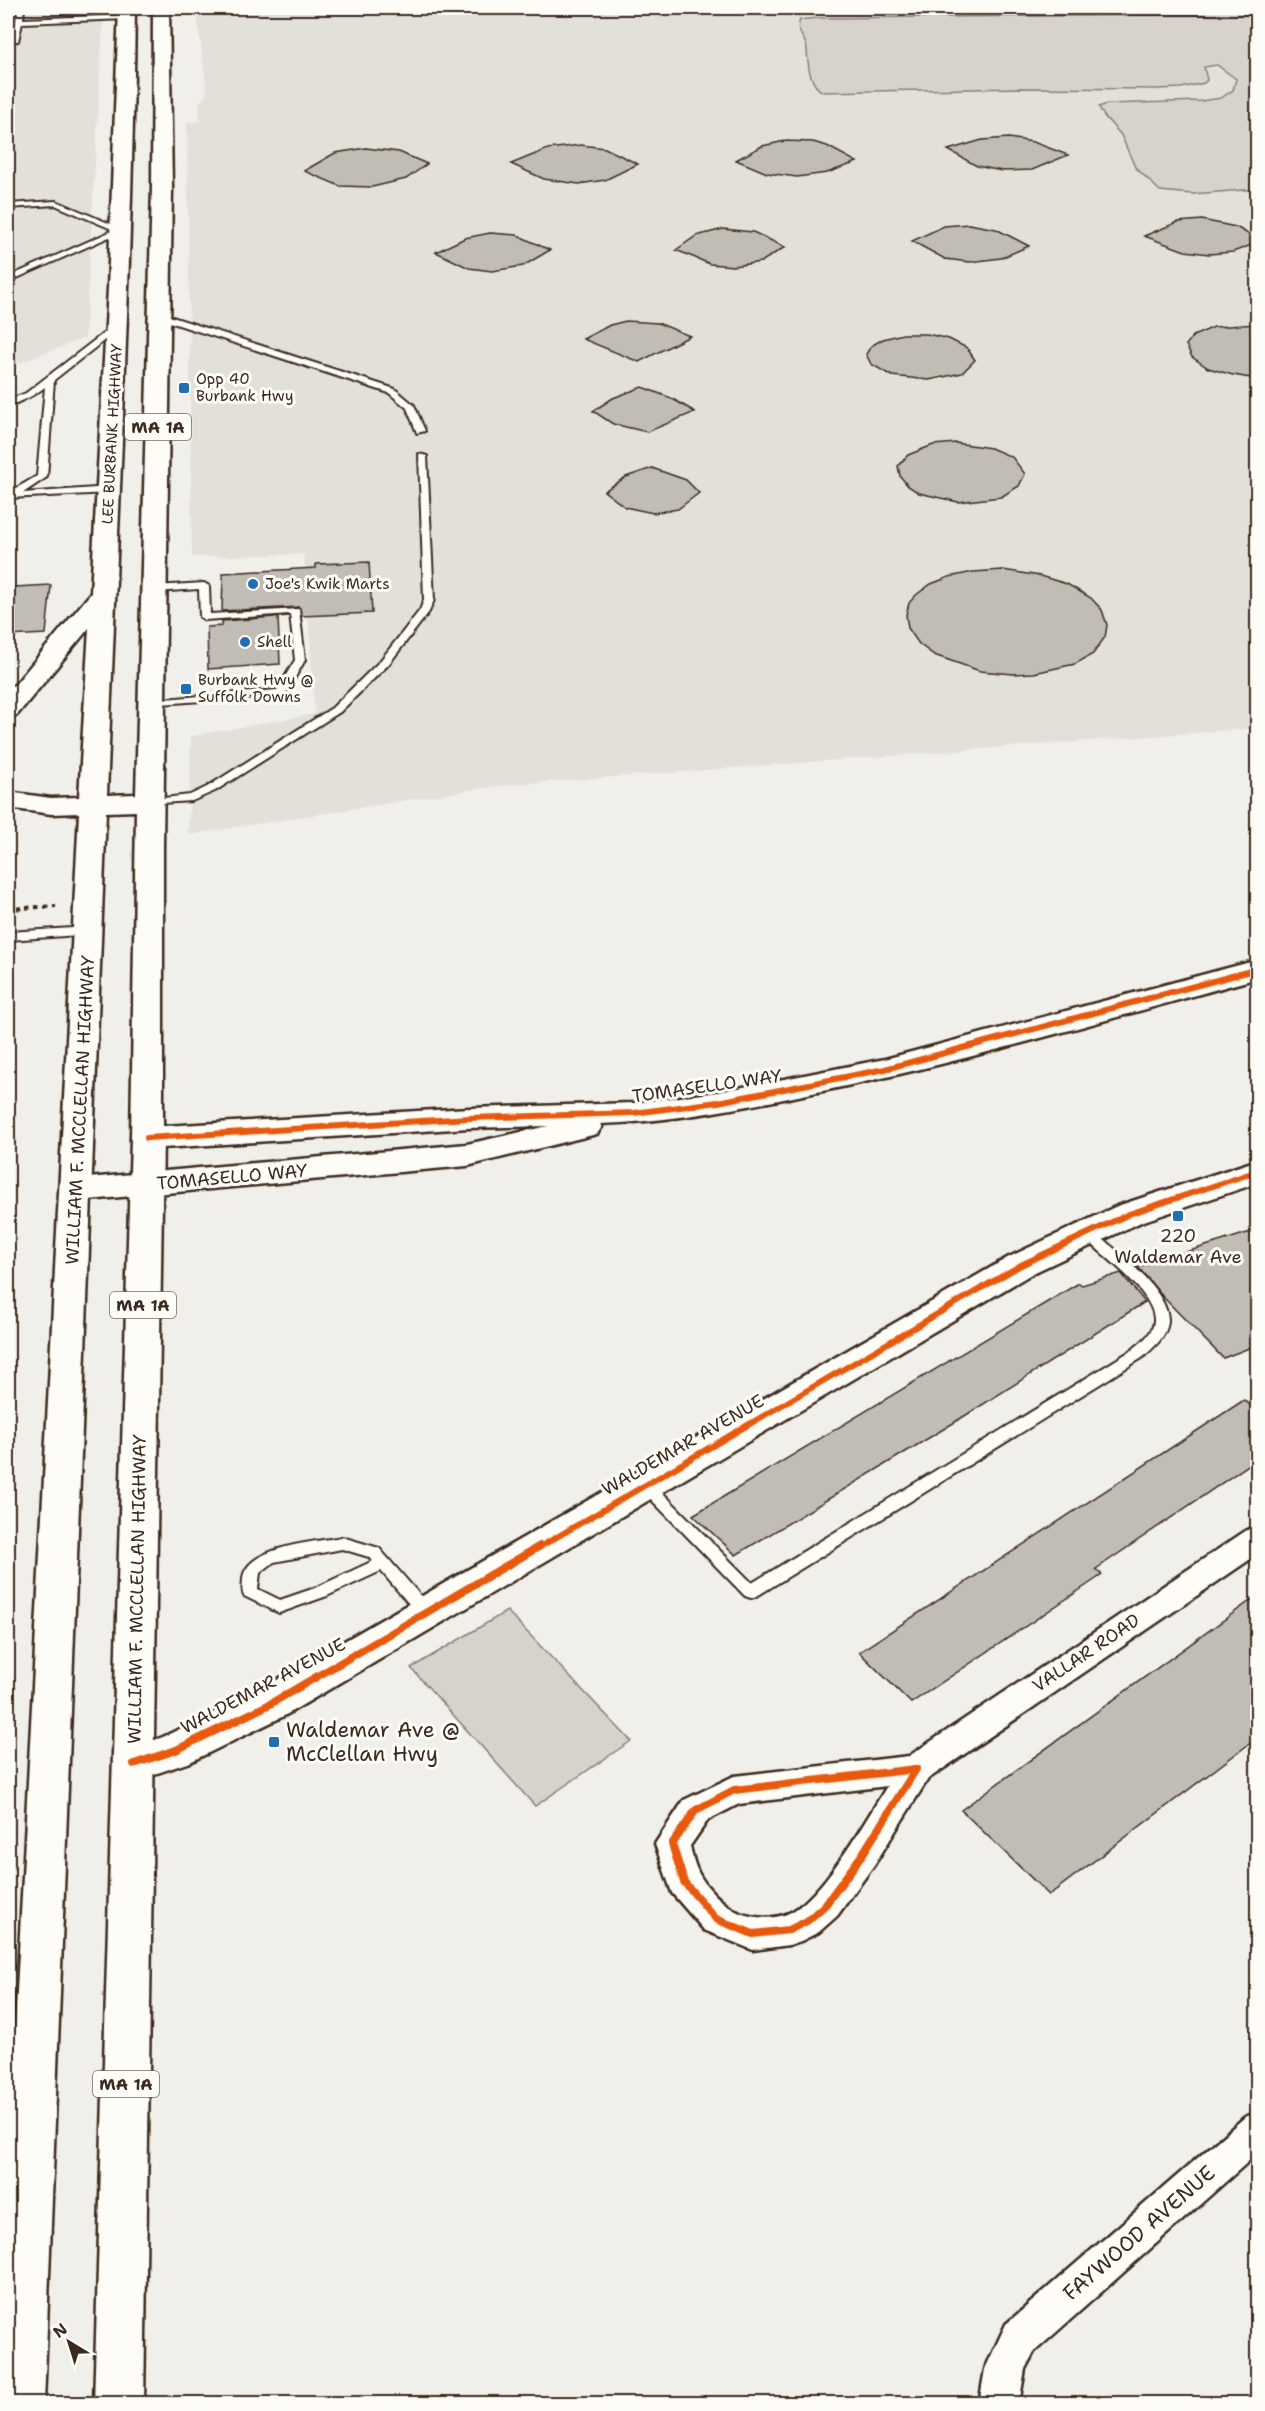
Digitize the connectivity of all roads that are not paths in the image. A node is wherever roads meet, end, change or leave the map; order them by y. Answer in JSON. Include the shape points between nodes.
{"nodes":[{"id":1,"x":21,"y":8,"type":"edge"},
{"id":2,"x":161,"y":8,"type":"edge"},
{"id":3,"x":127,"y":12,"type":"edge"},
{"id":4,"x":19,"y":21,"type":"junction"},
{"id":5,"x":8,"y":40,"type":"edge"},
{"id":6,"x":8,"y":206,"type":"edge"},
{"id":7,"x":121,"y":230,"type":"junction"},
{"id":8,"x":8,"y":280,"type":"edge"},
{"id":9,"x":160,"y":316,"type":"junction"},
{"id":10,"x":117,"y":328,"type":"junction"},
{"id":11,"x":50,"y":379,"type":"junction"},
{"id":12,"x":8,"y":404,"type":"edge"},
{"id":13,"x":420,"y":431,"type":"dead end"},
{"id":14,"x":422,"y":456,"type":"dead end"},
{"id":15,"x":110,"y":490,"type":"junction"},
{"id":16,"x":9,"y":496,"type":"edge"},
{"id":17,"x":154,"y":589,"type":"junction"},
{"id":18,"x":104,"y":593,"type":"junction"},
{"id":19,"x":18,"y":687,"type":"edge"},
{"id":20,"x":152,"y":703,"type":"junction"},
{"id":21,"x":8,"y":709,"type":"edge"},
{"id":22,"x":8,"y":800,"type":"edge"},
{"id":23,"x":150,"y":802,"type":"junction"},
{"id":24,"x":94,"y":805,"type":"junction"},
{"id":25,"x":91,"y":860,"type":"joint"},
{"id":26,"x":88,"y":931,"type":"junction"},
{"id":27,"x":8,"y":936,"type":"edge"},
{"id":28,"x":1257,"y":969,"type":"edge"},
{"id":29,"x":634,"y":1113,"type":"junction"},
{"id":30,"x":147,"y":1138,"type":"junction"},
{"id":31,"x":1257,"y":1171,"type":"edge"},
{"id":32,"x":146,"y":1185,"type":"junction"},
{"id":33,"x":77,"y":1190,"type":"junction"},
{"id":34,"x":1087,"y":1233,"type":"junction"},
{"id":35,"x":645,"y":1485,"type":"junction"},
{"id":36,"x":1257,"y":1538,"type":"edge"},
{"id":37,"x":383,"y":1563,"type":"junction"},
{"id":38,"x":426,"y":1613,"type":"junction"},
{"id":39,"x":134,"y":1764,"type":"junction"},
{"id":40,"x":916,"y":1769,"type":"junction"},
{"id":41,"x":1257,"y":2129,"type":"edge"},
{"id":42,"x":19,"y":2403,"type":"edge"},
{"id":43,"x":119,"y":2403,"type":"edge"},
{"id":44,"x":999,"y":2403,"type":"edge"}],
"edges":[{"from":1,"to":4,"type":"lane"},
{"from":2,"to":9,"type":"main road","number":"MA 1A"},
{"from":3,"to":4,"type":"lane"},
{"from":3,"to":7,"type":"main road","name":"LEE BURBANK HIGHWAY","number":"MA 1A"},
{"from":4,"to":5,"type":"lane","via":[[16,40]]},
{"from":6,"to":7,"type":"lane","via":[[56,203]]},
{"from":7,"to":8,"type":"lane"},
{"from":7,"to":10,"type":"main road","name":"LEE BURBANK HIGHWAY","number":"MA 1A"},
{"from":9,"to":13,"type":"lane","via":[[381,386],[411,407]]},
{"from":9,"to":17,"type":"main road","number":"MA 1A"},
{"from":10,"to":11,"type":"lane"},
{"from":10,"to":15,"type":"main road","name":"LEE BURBANK HIGHWAY","number":"MA 1A"},
{"from":11,"to":12,"type":"lane","via":[[29,395]]},
{"from":11,"to":16,"type":"lane","via":[[42,477]]},
{"from":14,"to":23,"type":"lane","via":[[428,605],[384,663],[331,714],[211,789],[184,799]]},
{"from":15,"to":16,"type":"lane"},
{"from":15,"to":18,"type":"main road","name":"LEE BURBANK HIGHWAY","number":"MA 1A"},
{"from":17,"to":20,"type":"main road","number":"MA 1A"},
{"from":17,"to":20,"type":"lane","via":[[204,586],[205,617],[294,611],[300,660],[281,693]]},
{"from":18,"to":19,"type":"main road"},
{"from":18,"to":24,"type":"main road","name":"LEE BURBANK HIGHWAY","number":"MA 1A"},
{"from":19,"to":21,"type":"main road"},
{"from":20,"to":23,"type":"main road","number":"MA 1A"},
{"from":22,"to":24,"type":"main road","via":[[51,806]]},
{"from":23,"to":24,"type":"main road"},
{"from":23,"to":30,"type":"main road","name":"WILLIAM F. MCCLELLAN HIGHWAY","number":"MA 1A"},
{"from":24,"to":25,"type":"main road","name":"LEE BURBANK HIGHWAY","number":"MA 1A"},
{"from":25,"to":26,"type":"main road","name":"WILLIAM F. MCCLELLAN HIGHWAY","number":"MA 1A"},
{"from":26,"to":27,"type":"lane"},
{"from":26,"to":33,"type":"main road","name":"WILLIAM F. MCCLELLAN HIGHWAY","number":"MA 1A"},
{"from":28,"to":29,"type":"main road","name":"TOMASELLO WAY","via":[[885,1069],[762,1095]]},
{"from":29,"to":30,"type":"main road","name":"TOMASELLO WAY","via":[[441,1119]]},
{"from":29,"to":32,"type":"main road","name":"TOMASELLO WAY","via":[[467,1155]]},
{"from":30,"to":32,"type":"main road","name":"WILLIAM F. MCCLELLAN HIGHWAY","number":"MA 1A"},
{"from":31,"to":34,"type":"main road","name":"WALDEMAR AVENUE","via":[[1181,1195]]},
{"from":32,"to":33,"type":"main road","name":"TOMASELLO WAY"},
{"from":32,"to":39,"type":"main road","name":"WILLIAM F. MCCLELLAN HIGHWAY","number":"MA 1A"},
{"from":33,"to":42,"type":"main road","name":"WILLIAM F. MCCLELLAN HIGHWAY","number":"MA 1A"},
{"from":34,"to":35,"type":"main road","name":"WALDEMAR AVENUE","via":[[1021,1265]]},
{"from":34,"to":35,"type":"lane","via":[[1159,1303],[1160,1328],[1153,1341],[751,1592]]},
{"from":35,"to":38,"type":"main road","name":"WALDEMAR AVENUE"},
{"from":36,"to":40,"type":"street","name":"VALLAR ROAD"},
{"from":37,"to":37,"type":"lane","via":[[374,1552],[342,1543],[270,1557],[252,1570],[250,1592],[279,1607]]},
{"from":37,"to":38,"type":"lane"},
{"from":38,"to":39,"type":"main road","name":"WALDEMAR AVENUE","via":[[247,1716],[176,1750]]},
{"from":39,"to":43,"type":"main road","name":"WILLIAM F. MCCLELLAN HIGHWAY","number":"MA 1A"},
{"from":40,"to":40,"type":"street","name":"VALLAR ROAD","via":[[734,1790],[696,1810],[672,1844],[684,1882],[716,1919],[753,1934],[789,1930],[825,1905]]},
{"from":41,"to":44,"type":"street","name":"FAYWOOD AVENUE","via":[[1020,2338],[1008,2356]]}]}
